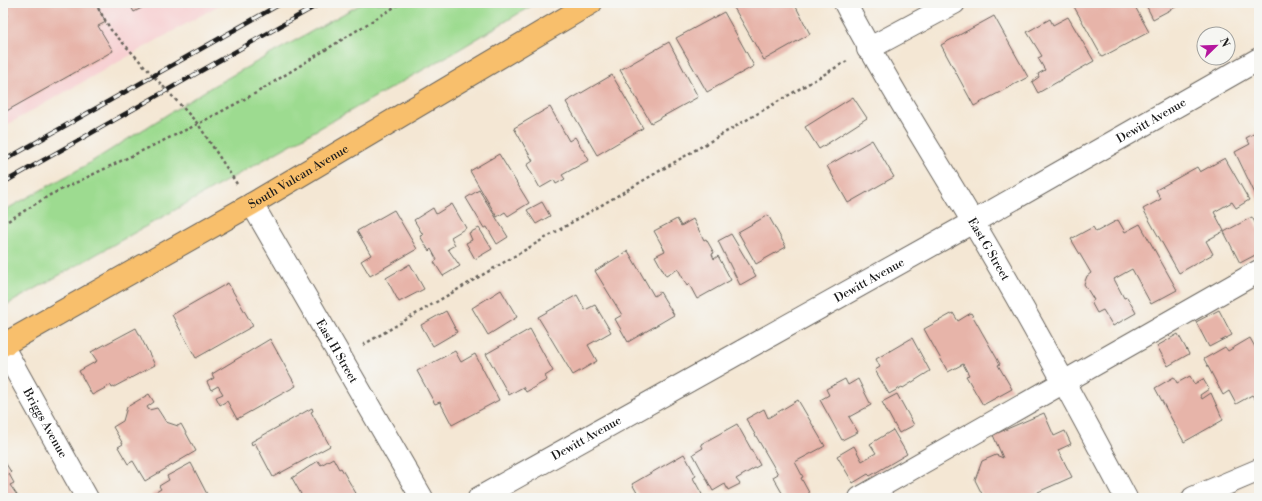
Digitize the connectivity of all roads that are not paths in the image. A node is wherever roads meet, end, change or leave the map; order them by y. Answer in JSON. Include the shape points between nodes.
{"nodes":[{"id":1,"x":591,"y":3,"type":"edge"},
{"id":2,"x":845,"y":3,"type":"edge"},
{"id":3,"x":954,"y":3,"type":"edge"},
{"id":4,"x":868,"y":49,"type":"junction"},
{"id":5,"x":1259,"y":59,"type":"edge"},
{"id":6,"x":252,"y":204,"type":"junction"},
{"id":7,"x":973,"y":222,"type":"junction"},
{"id":8,"x":1259,"y":271,"type":"edge"},
{"id":9,"x":3,"y":346,"type":"edge"},
{"id":10,"x":1065,"y":382,"type":"junction"},
{"id":11,"x":1259,"y":470,"type":"edge"},
{"id":12,"x":87,"y":498,"type":"edge"},
{"id":13,"x":422,"y":498,"type":"edge"},
{"id":14,"x":479,"y":498,"type":"edge"},
{"id":15,"x":860,"y":498,"type":"edge"},
{"id":16,"x":1126,"y":498,"type":"edge"},
{"id":17,"x":1193,"y":498,"type":"edge"}],
"edges":[{"from":1,"to":6,"type":"main road","name":"South Vulcan Avenue"},
{"from":2,"to":4,"type":"street","name":"East G Street"},
{"from":3,"to":4,"type":"street"},
{"from":4,"to":7,"type":"street","name":"East G Street"},
{"from":5,"to":7,"type":"street","name":"Dewitt Avenue"},
{"from":6,"to":9,"type":"main road","name":"South Vulcan Avenue"},
{"from":6,"to":13,"type":"street","name":"East H Street"},
{"from":7,"to":10,"type":"street","name":"East G Street"},
{"from":7,"to":14,"type":"street","name":"Dewitt Avenue"},
{"from":8,"to":10,"type":"street"},
{"from":9,"to":12,"type":"street","name":"Briggs Avenue"},
{"from":10,"to":15,"type":"street"},
{"from":10,"to":16,"type":"street","name":"East G Street"},
{"from":11,"to":17,"type":"street"}]}
